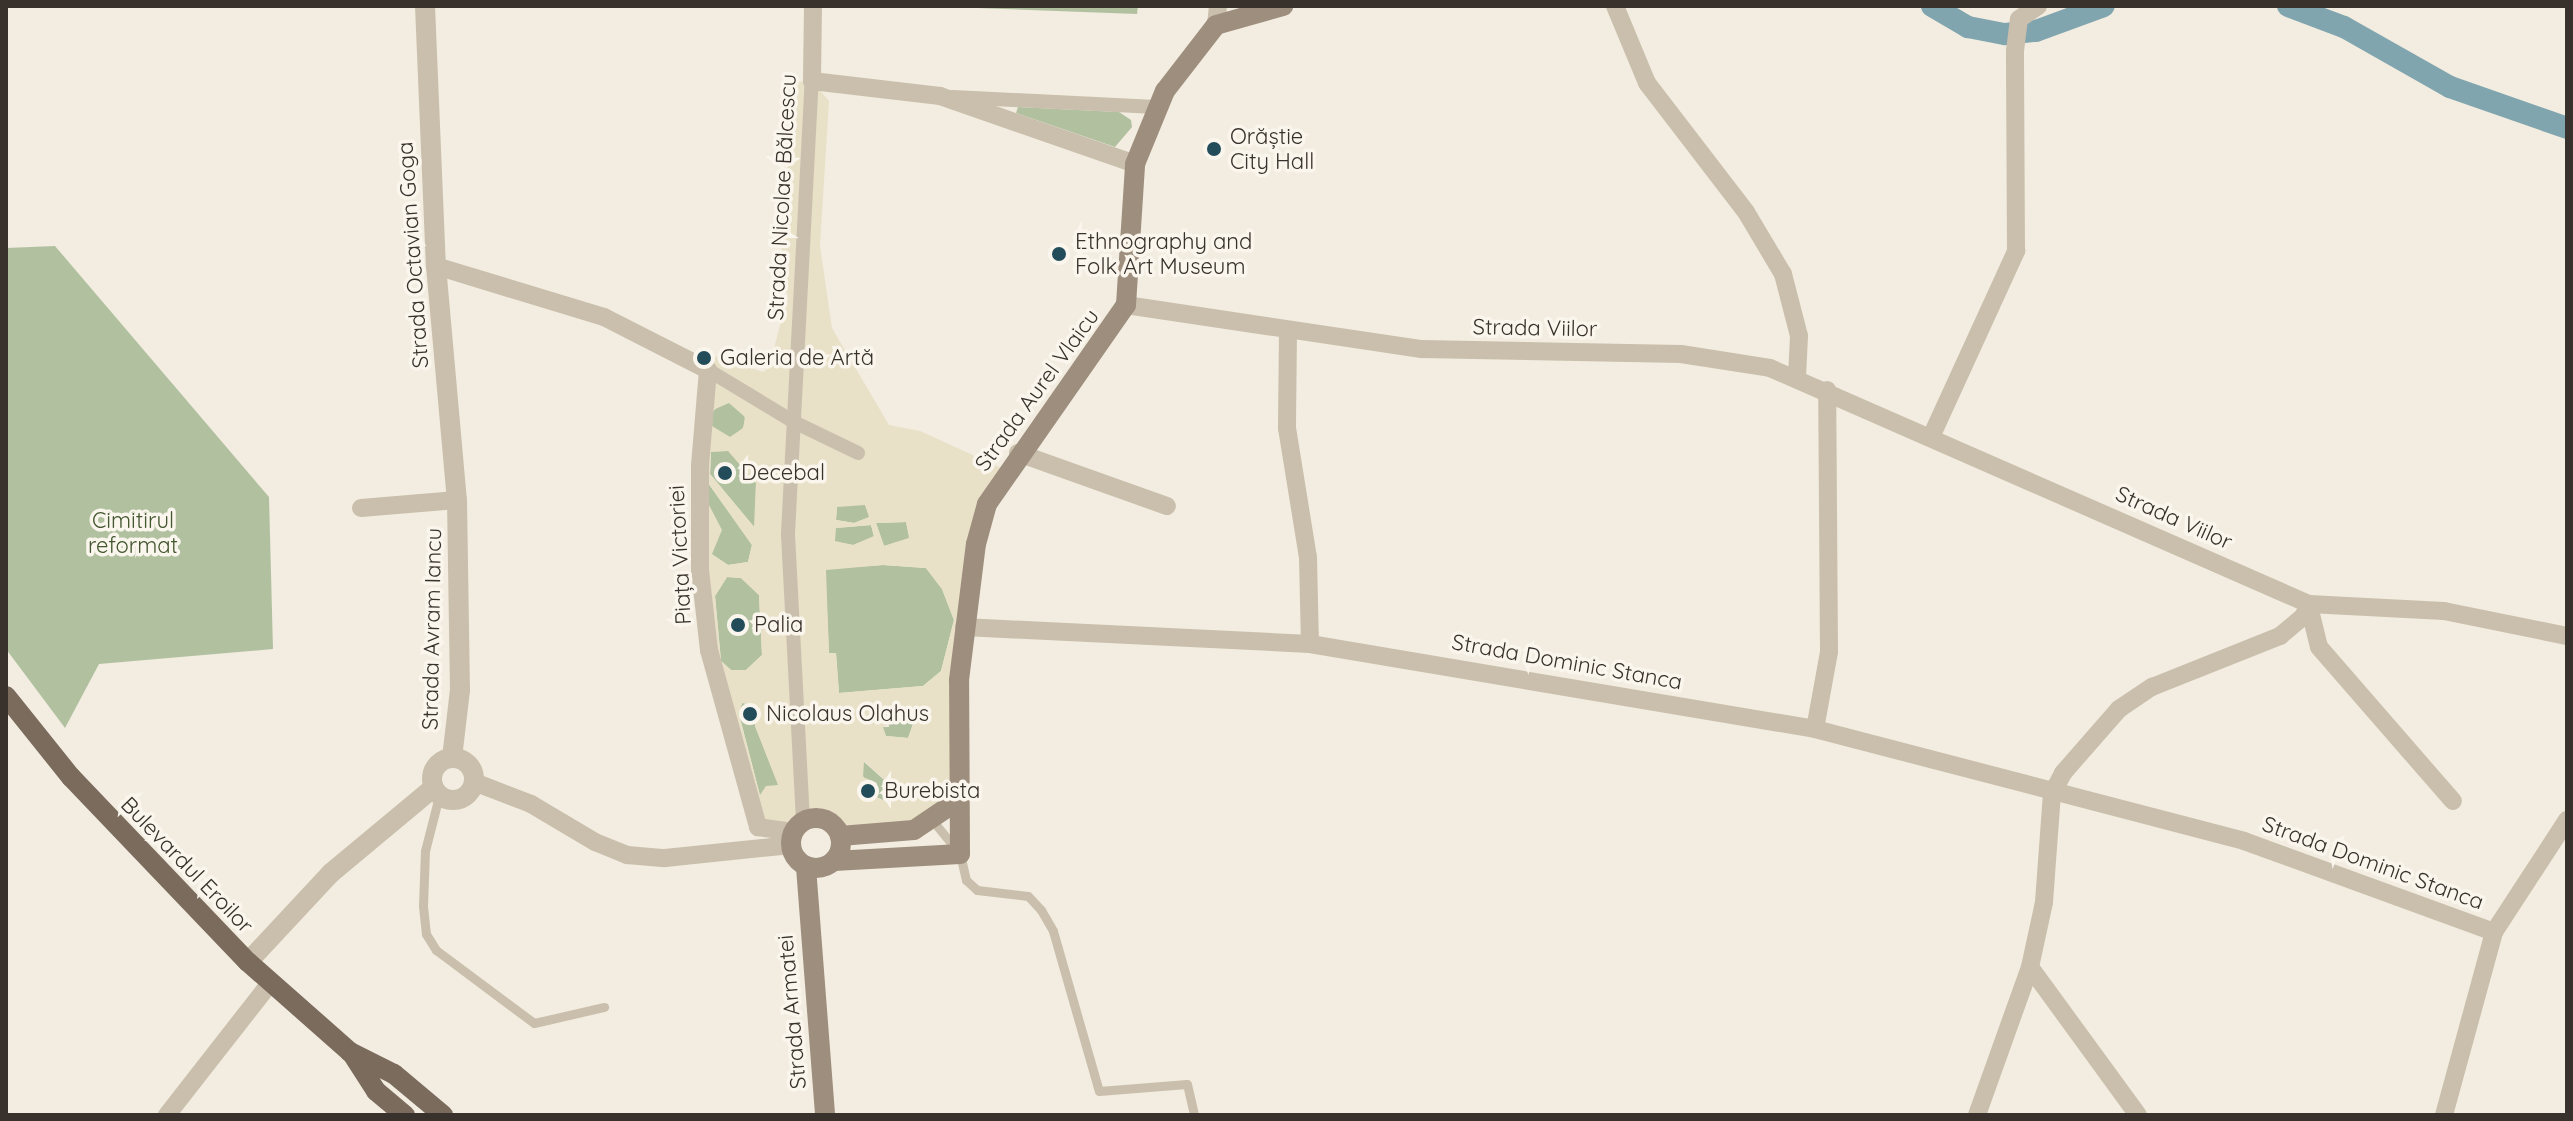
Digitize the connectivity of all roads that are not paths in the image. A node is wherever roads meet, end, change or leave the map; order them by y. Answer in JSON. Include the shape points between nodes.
{"nodes":[{"id":1,"x":425,"y":6,"type":"edge"},
{"id":2,"x":813,"y":6,"type":"edge"},
{"id":3,"x":1283,"y":6,"type":"edge"},
{"id":4,"x":1615,"y":6,"type":"edge"},
{"id":5,"x":2038,"y":6,"type":"edge"},
{"id":6,"x":1217,"y":16,"type":"edge"},
{"id":7,"x":812,"y":81,"type":"junction"},
{"id":8,"x":940,"y":96,"type":"junction"},
{"id":9,"x":1156,"y":107,"type":"junction"},
{"id":10,"x":1135,"y":164,"type":"junction"},
{"id":11,"x":436,"y":266,"type":"junction"},
{"id":12,"x":1126,"y":305,"type":"junction"},
{"id":13,"x":1288,"y":330,"type":"junction"},
{"id":14,"x":708,"y":370,"type":"junction"},
{"id":15,"x":1797,"y":377,"type":"junction"},
{"id":16,"x":1827,"y":390,"type":"junction"},
{"id":17,"x":796,"y":423,"type":"junction"},
{"id":18,"x":1931,"y":437,"type":"junction"},
{"id":19,"x":858,"y":453,"type":"dead end"},
{"id":20,"x":1018,"y":453,"type":"junction"},
{"id":21,"x":457,"y":500,"type":"junction"},
{"id":22,"x":1167,"y":506,"type":"dead end"},
{"id":23,"x":361,"y":508,"type":"dead end"},
{"id":24,"x":2309,"y":604,"type":"junction"},
{"id":25,"x":964,"y":627,"type":"junction"},
{"id":26,"x":2567,"y":636,"type":"edge"},
{"id":27,"x":1310,"y":644,"type":"junction"},
{"id":28,"x":6,"y":696,"type":"edge"},
{"id":29,"x":1815,"y":729,"type":"junction"},
{"id":30,"x":452,"y":758,"type":"junction"},
{"id":31,"x":474,"y":782,"type":"junction"},
{"id":32,"x":958,"y":784,"type":"junction"},
{"id":33,"x":436,"y":792,"type":"junction"},
{"id":34,"x":2052,"y":794,"type":"junction"},
{"id":35,"x":2453,"y":801,"type":"dead end"},
{"id":36,"x":2567,"y":820,"type":"edge"},
{"id":37,"x":933,"y":821,"type":"junction"},
{"id":38,"x":758,"y":827,"type":"junction"},
{"id":39,"x":796,"y":833,"type":"junction"},
{"id":40,"x":840,"y":836,"type":"junction"},
{"id":41,"x":748,"y":850,"type":"junction"},
{"id":42,"x":960,"y":854,"type":"junction"},
{"id":43,"x":831,"y":863,"type":"junction"},
{"id":44,"x":806,"y":867,"type":"junction"},
{"id":45,"x":808,"y":904,"type":"junction"},
{"id":46,"x":2494,"y":932,"type":"junction"},
{"id":47,"x":248,"y":962,"type":"junction"},
{"id":48,"x":2030,"y":967,"type":"junction"},
{"id":49,"x":270,"y":983,"type":"junction"},
{"id":50,"x":604,"y":1007,"type":"dead end"},
{"id":51,"x":350,"y":1052,"type":"junction"},
{"id":52,"x":167,"y":1115,"type":"edge"},
{"id":53,"x":405,"y":1115,"type":"edge"},
{"id":54,"x":443,"y":1115,"type":"edge"},
{"id":55,"x":825,"y":1115,"type":"edge"},
{"id":56,"x":1194,"y":1115,"type":"edge"},
{"id":57,"x":1977,"y":1115,"type":"edge"},
{"id":58,"x":2138,"y":1115,"type":"edge"},
{"id":59,"x":2444,"y":1115,"type":"edge"}],
"edges":[{"from":1,"to":11,"type":"street","name":"Strada Octavian Goga"},
{"from":2,"to":7,"type":"street","name":"Strada Nicolae Bălcescu"},
{"from":3,"to":6,"type":"main road"},
{"from":4,"to":15,"type":"street","via":[[1647,83],[1746,212],[1783,274],[1799,336]]},
{"from":5,"to":18,"type":"street","via":[[2019,19],[2015,51],[2016,251]]},
{"from":6,"to":9,"type":"main road"},
{"from":7,"to":8,"type":"street"},
{"from":7,"to":17,"type":"street","name":"Strada Nicolae Bălcescu"},
{"from":8,"to":9,"type":"street"},
{"from":8,"to":10,"type":"street"},
{"from":9,"to":10,"type":"main road"},
{"from":10,"to":12,"type":"main road"},
{"from":11,"to":14,"type":"street","via":[[604,317]]},
{"from":11,"to":21,"type":"street","name":"Strada Octavian Goga"},
{"from":12,"to":13,"type":"street","name":"Strada Viilor"},
{"from":12,"to":20,"type":"main road","name":"Strada Aurel Vlaicu"},
{"from":13,"to":15,"type":"street","name":"Strada Viilor","via":[[1422,349],[1710,356]]},
{"from":13,"to":27,"type":"street","via":[[1287,428],[1308,557]]},
{"from":14,"to":17,"type":"street"},
{"from":14,"to":38,"type":"street","name":"Piața Victoriei","via":[[700,466],[709,650]]},
{"from":15,"to":16,"type":"street","name":"Strada Viilor"},
{"from":16,"to":18,"type":"street","name":"Strada Viilor"},
{"from":16,"to":29,"type":"street","via":[[1829,652]]},
{"from":17,"to":19,"type":"street"},
{"from":17,"to":39,"type":"street","name":"Strada Nicolae Bălcescu","via":[[789,581]]},
{"from":18,"to":24,"type":"street","name":"Strada Viilor"},
{"from":20,"to":22,"type":"street"},
{"from":20,"to":25,"type":"main road","name":"Strada Aurel Vlaicu","via":[[987,504]]},
{"from":21,"to":23,"type":"street","name":"Strada Avram Iancu"},
{"from":21,"to":30,"type":"street","name":"Strada Avram Iancu","via":[[460,690]]},
{"from":24,"to":26,"type":"street","name":"Strada Viilor","via":[[2444,611]]},
{"from":24,"to":34,"type":"street","via":[[2303,617],[2280,636],[2152,687],[2119,709],[2077,754]]},
{"from":24,"to":35,"type":"street","via":[[2312,635],[2319,647]]},
{"from":25,"to":27,"type":"street","name":"Strada Dominic Stanca"},
{"from":25,"to":32,"type":"main road"},
{"from":27,"to":29,"type":"street","name":"Strada Dominic Stanca"},
{"from":28,"to":47,"type":"main road","name":"Bulevardul Eroilor","via":[[71,777]]},
{"from":29,"to":34,"type":"street","name":"Strada Dominic Stanca"},
{"from":30,"to":31,"type":"street","via":[[469,765]]},
{"from":30,"to":33,"type":"street","via":[[434,768]]},
{"from":31,"to":33,"type":"street","via":[[462,798]]},
{"from":31,"to":41,"type":"street","via":[[531,804],[627,855],[665,858]]},
{"from":32,"to":37,"type":"main road","via":[[947,808]]},
{"from":32,"to":42,"type":"main road"},
{"from":33,"to":47,"type":"street","via":[[331,873]]},
{"from":33,"to":50,"type":"lane","via":[[425,851],[423,906],[426,934],[436,950],[534,1023]]},
{"from":34,"to":46,"type":"street","name":"Strada Dominic Stanca","via":[[2244,841]]},
{"from":34,"to":48,"type":"street","via":[[2044,902]]},
{"from":36,"to":46,"type":"street"},
{"from":37,"to":40,"type":"main road","via":[[914,830]]},
{"from":37,"to":42,"type":"lane"},
{"from":38,"to":39,"type":"street"},
{"from":38,"to":41,"type":"street"},
{"from":39,"to":40,"type":"main road","via":[[825,820]]},
{"from":39,"to":41,"type":"street"},
{"from":39,"to":44,"type":"main road"},
{"from":40,"to":43,"type":"main road","name":"Strada Armatei"},
{"from":42,"to":43,"type":"main road"},
{"from":42,"to":56,"type":"lane","via":[[966,880],[977,890],[1028,896],[1041,910],[1053,931],[1099,1091],[1187,1084]]},
{"from":43,"to":44,"type":"main road"},
{"from":43,"to":45,"type":"main road","name":"Strada Armatei"},
{"from":44,"to":45,"type":"main road","name":"Strada Armatei"},
{"from":45,"to":55,"type":"main road","name":"Strada Armatei"},
{"from":46,"to":59,"type":"street","name":"Strada Dominic Stanca"},
{"from":47,"to":49,"type":"main road","name":"Bulevardul Eroilor"},
{"from":48,"to":57,"type":"street"},
{"from":48,"to":58,"type":"street"},
{"from":49,"to":51,"type":"main road","name":"Bulevardul Eroilor"},
{"from":49,"to":52,"type":"street"},
{"from":51,"to":53,"type":"main road","name":"Bulevardul Eroilor","via":[[376,1091]]},
{"from":51,"to":54,"type":"main road","name":"Bulevardul Eroilor","via":[[394,1074]]}]}
